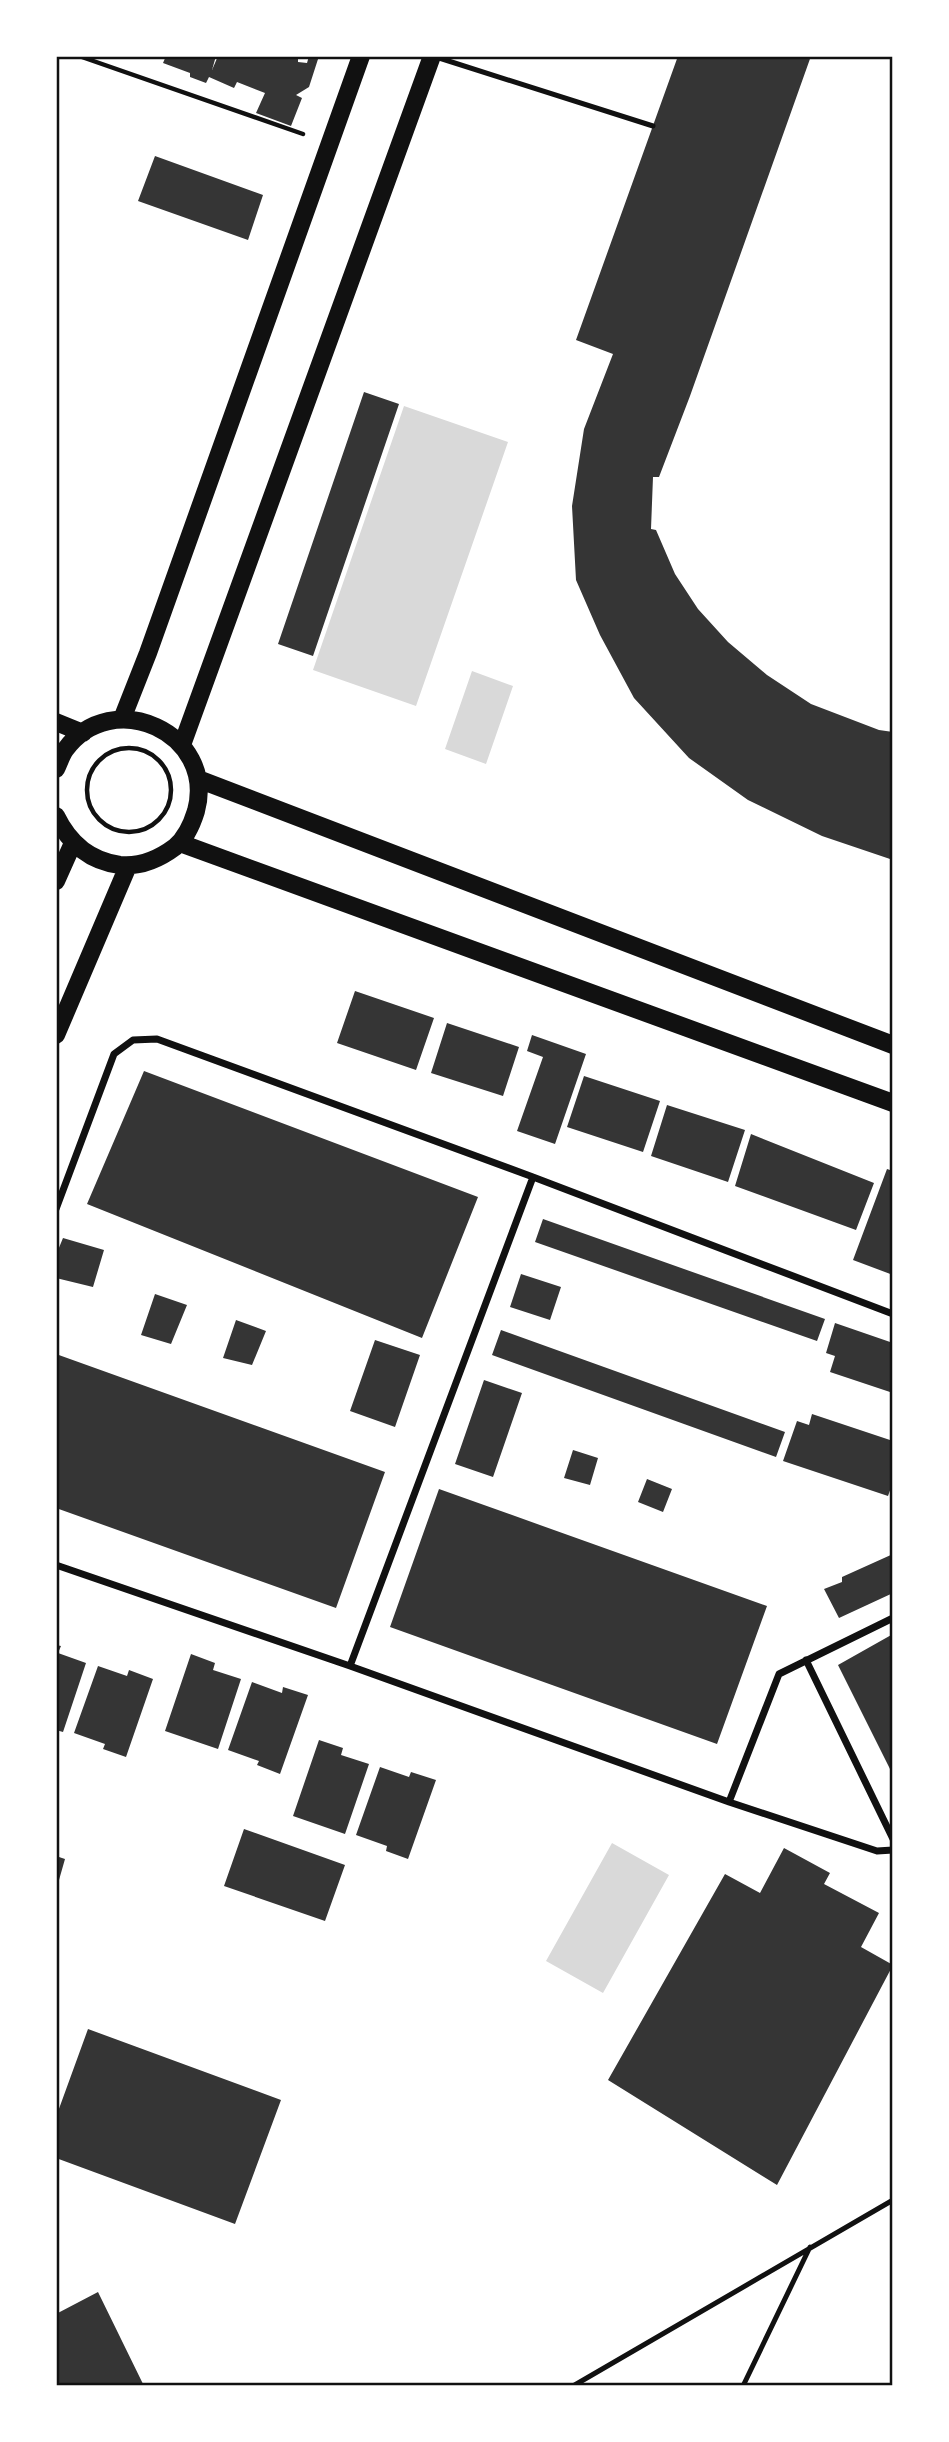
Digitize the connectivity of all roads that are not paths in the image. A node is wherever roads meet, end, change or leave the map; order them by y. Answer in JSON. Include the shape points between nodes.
{"nodes":[{"id":1,"x":361,"y":56,"type":"edge"},
{"id":2,"x":432,"y":56,"type":"edge"},
{"id":3,"x":653,"y":126,"type":"dead end"},
{"id":4,"x":122,"y":719,"type":"junction"},
{"id":5,"x":56,"y":722,"type":"edge"},
{"id":6,"x":83,"y":733,"type":"junction"},
{"id":7,"x":182,"y":745,"type":"junction"},
{"id":8,"x":56,"y":769,"type":"edge"},
{"id":9,"x":198,"y":779,"type":"junction"},
{"id":10,"x":56,"y":816,"type":"edge"},
{"id":11,"x":73,"y":843,"type":"junction"},
{"id":12,"x":180,"y":843,"type":"junction"},
{"id":13,"x":128,"y":866,"type":"junction"},
{"id":14,"x":56,"y":881,"type":"edge"},
{"id":15,"x":56,"y":1035,"type":"edge"},
{"id":16,"x":893,"y":1045,"type":"edge"},
{"id":17,"x":893,"y":1103,"type":"edge"},
{"id":18,"x":533,"y":1177,"type":"junction"},
{"id":19,"x":56,"y":1209,"type":"edge"},
{"id":20,"x":893,"y":1314,"type":"edge"},
{"id":21,"x":56,"y":1565,"type":"edge"},
{"id":22,"x":893,"y":1618,"type":"edge"},
{"id":23,"x":806,"y":1660,"type":"junction"},
{"id":24,"x":350,"y":1666,"type":"junction"},
{"id":25,"x":729,"y":1802,"type":"junction"},
{"id":26,"x":893,"y":1839,"type":"edge"},
{"id":27,"x":893,"y":1850,"type":"edge"},
{"id":28,"x":893,"y":2200,"type":"edge"},
{"id":29,"x":810,"y":2247,"type":"junction"},
{"id":30,"x":573,"y":2386,"type":"edge"},
{"id":31,"x":743,"y":2386,"type":"edge"}],
"edges":[{"from":1,"to":4,"type":"main road"},
{"from":2,"to":3,"type":"lane"},
{"from":2,"to":7,"type":"main road"},
{"from":4,"to":6,"type":"main road"},
{"from":4,"to":7,"type":"main road","via":[[145,721]]},
{"from":5,"to":6,"type":"main road"},
{"from":6,"to":8,"type":"main road","via":[[65,750]]},
{"from":7,"to":9,"type":"main road"},
{"from":9,"to":12,"type":"main road","via":[[199,802]]},
{"from":9,"to":16,"type":"main road"},
{"from":10,"to":11,"type":"main road"},
{"from":11,"to":13,"type":"main road","via":[[89,856]]},
{"from":11,"to":14,"type":"main road"},
{"from":12,"to":13,"type":"main road","via":[[164,855]]},
{"from":12,"to":17,"type":"main road"},
{"from":13,"to":15,"type":"main road"},
{"from":18,"to":19,"type":"street","via":[[157,1040],[133,1040],[114,1054]]},
{"from":18,"to":20,"type":"street"},
{"from":18,"to":24,"type":"street"},
{"from":21,"to":24,"type":"street"},
{"from":22,"to":23,"type":"street"},
{"from":23,"to":25,"type":"street","via":[[779,1674]]},
{"from":23,"to":26,"type":"street"},
{"from":24,"to":25,"type":"street"},
{"from":25,"to":27,"type":"street","via":[[877,1851]]},
{"from":28,"to":29,"type":"lane"},
{"from":29,"to":30,"type":"lane"},
{"from":29,"to":31,"type":"lane"}]}
